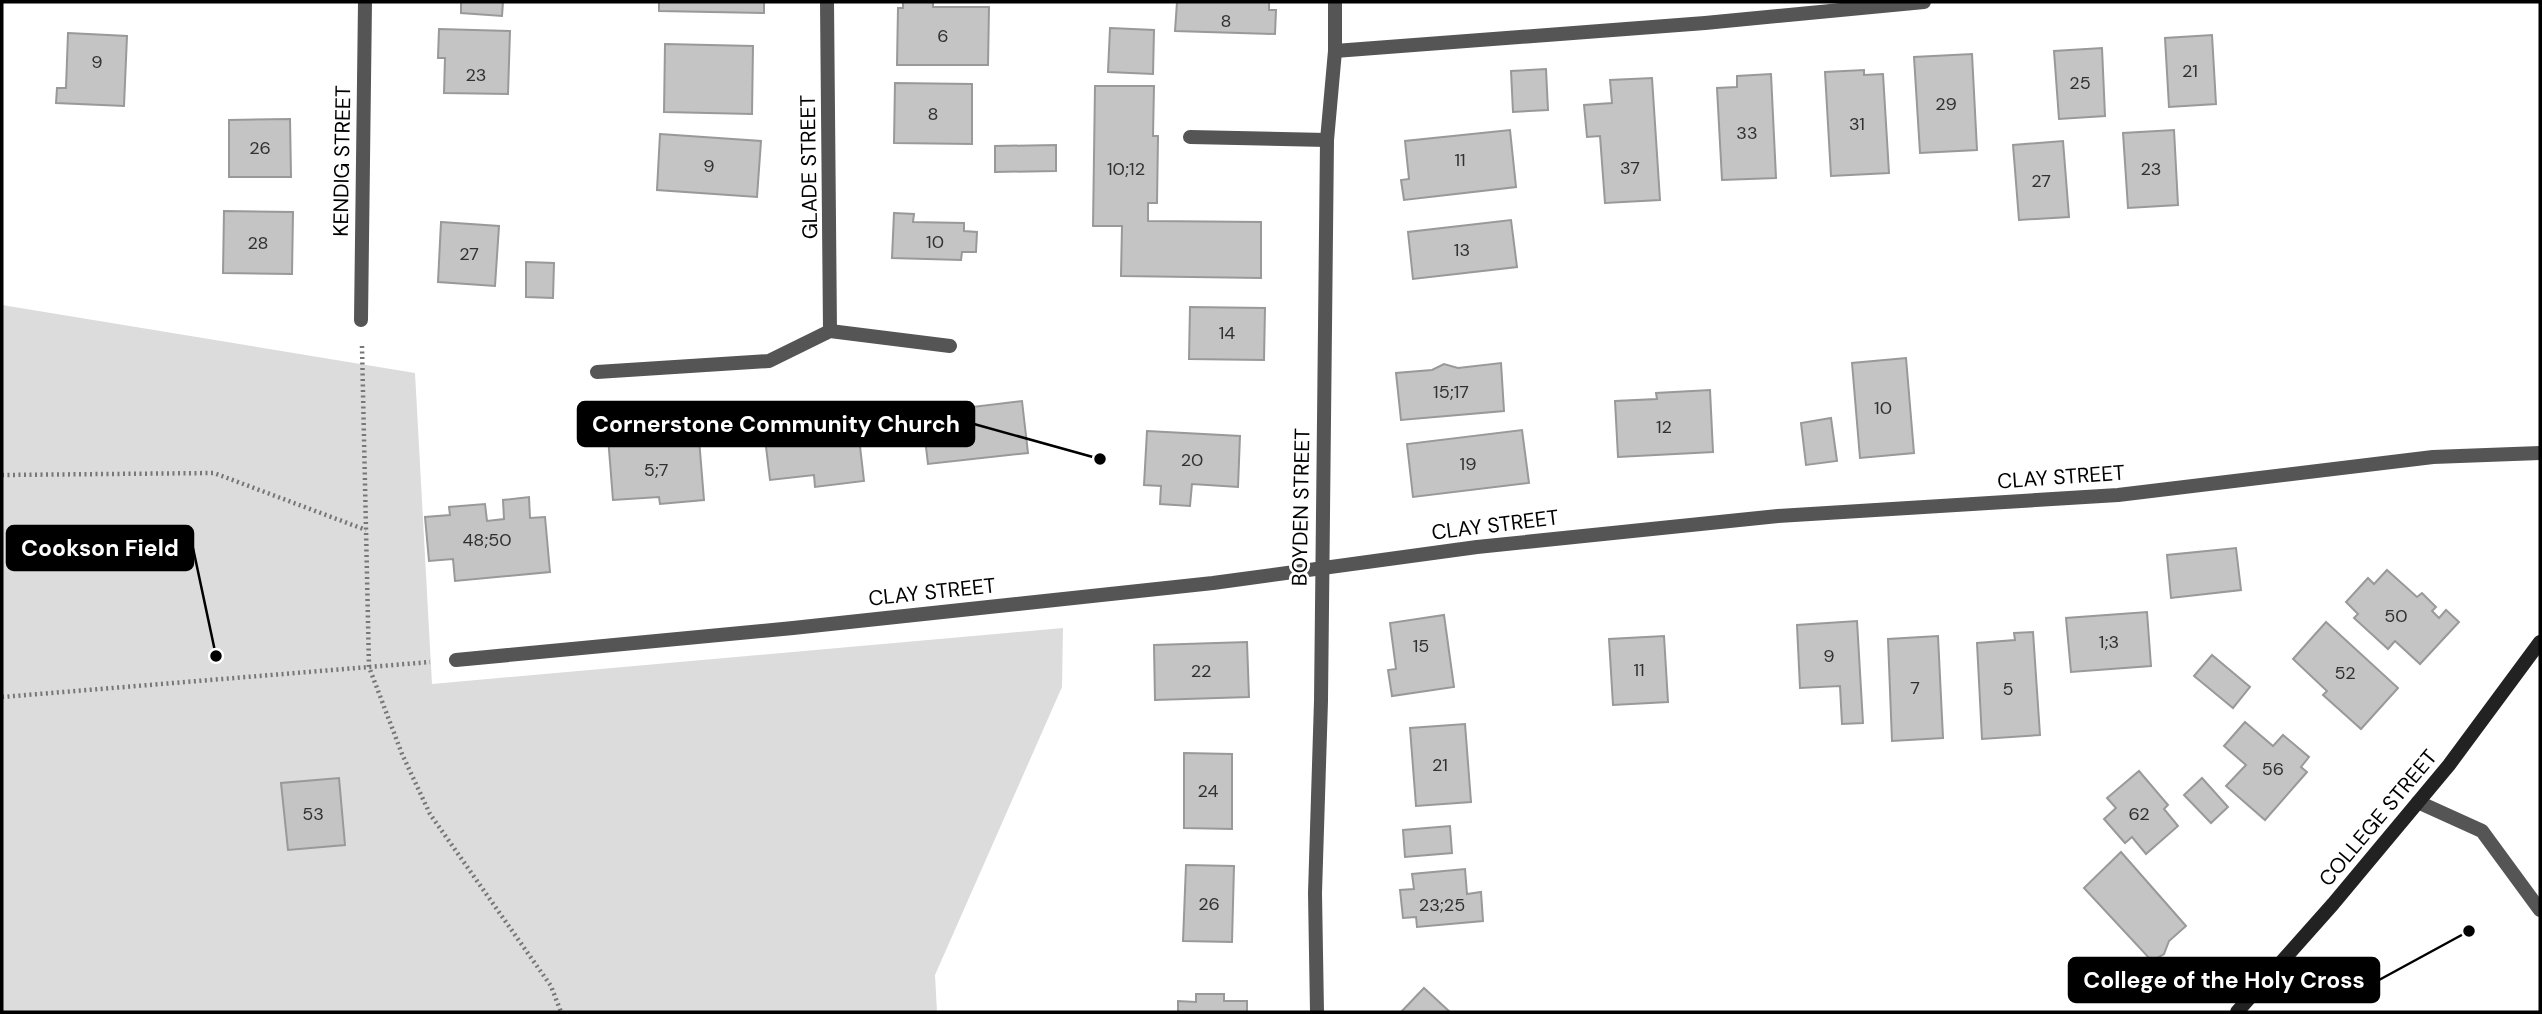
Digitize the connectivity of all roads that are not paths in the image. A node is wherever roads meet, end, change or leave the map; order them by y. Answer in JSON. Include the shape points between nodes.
{"nodes":[{"id":1,"x":365,"y":2,"type":"edge"},
{"id":2,"x":827,"y":2,"type":"edge"},
{"id":3,"x":1335,"y":2,"type":"edge"},
{"id":4,"x":1924,"y":2,"type":"edge"},
{"id":5,"x":1335,"y":51,"type":"junction"},
{"id":6,"x":1190,"y":137,"type":"dead end"},
{"id":7,"x":1328,"y":140,"type":"junction"},
{"id":8,"x":361,"y":320,"type":"road end"},
{"id":9,"x":830,"y":331,"type":"junction"},
{"id":10,"x":950,"y":346,"type":"dead end"},
{"id":11,"x":597,"y":372,"type":"dead end"},
{"id":12,"x":2540,"y":453,"type":"edge"},
{"id":13,"x":1321,"y":568,"type":"junction"},
{"id":14,"x":2540,"y":642,"type":"edge"},
{"id":15,"x":456,"y":660,"type":"road end"},
{"id":16,"x":2418,"y":802,"type":"junction"},
{"id":17,"x":2540,"y":910,"type":"edge"},
{"id":18,"x":1317,"y":1012,"type":"edge"},
{"id":19,"x":2237,"y":1012,"type":"edge"}],
"edges":[{"from":1,"to":8,"type":"street","name":"KENDIG STREET"},
{"from":2,"to":9,"type":"street","name":"GLADE STREET"},
{"from":3,"to":5,"type":"street","name":"BOYDEN STREET"},
{"from":4,"to":5,"type":"street"},
{"from":5,"to":7,"type":"street","name":"BOYDEN STREET"},
{"from":6,"to":7,"type":"street"},
{"from":7,"to":13,"type":"street","name":"BOYDEN STREET"},
{"from":9,"to":10,"type":"street"},
{"from":9,"to":11,"type":"street","via":[[769,361]]},
{"from":12,"to":13,"type":"street","name":"CLAY STREET","via":[[2433,457],[2118,495],[1778,516]]},
{"from":13,"to":15,"type":"street","name":"CLAY STREET","via":[[1006,606]]},
{"from":13,"to":18,"type":"street","name":"BOYDEN STREET"},
{"from":14,"to":16,"type":"street","name":"COLLEGE STREET"},
{"from":16,"to":17,"type":"street","via":[[2482,831]]},
{"from":16,"to":19,"type":"street","name":"COLLEGE STREET"}]}
